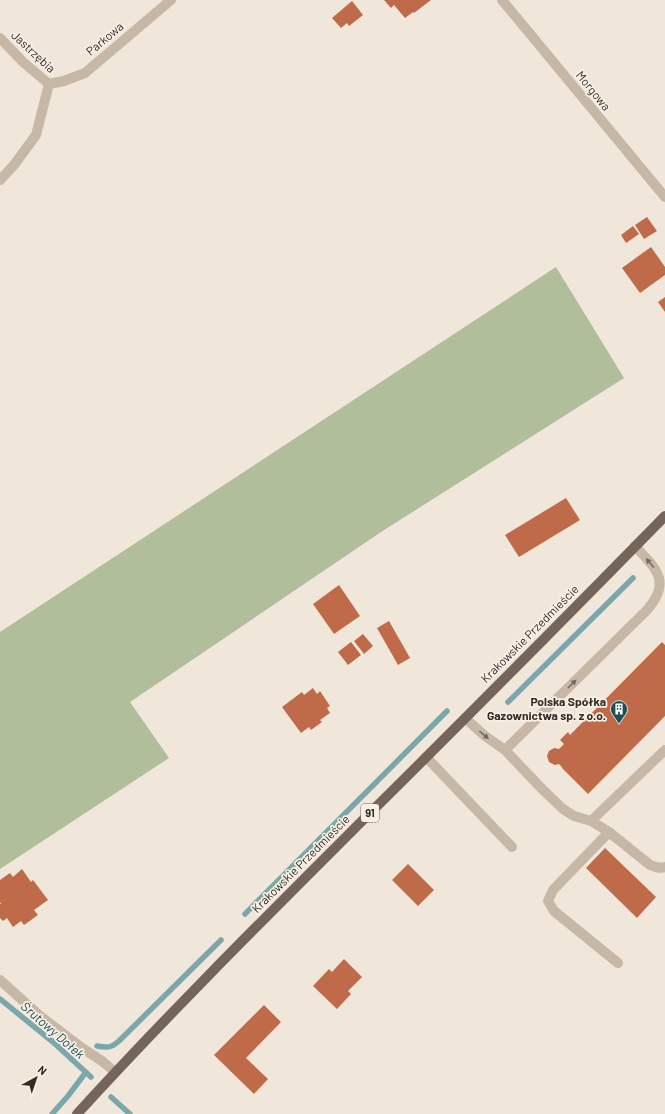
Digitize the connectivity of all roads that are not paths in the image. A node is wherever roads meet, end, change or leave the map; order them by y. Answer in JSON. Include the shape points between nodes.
{"nodes":[{"id":1,"x":171,"y":0,"type":"edge"},
{"id":2,"x":502,"y":0,"type":"edge"},
{"id":3,"x":0,"y":38,"type":"edge"},
{"id":4,"x":49,"y":84,"type":"junction"},
{"id":5,"x":0,"y":180,"type":"edge"},
{"id":6,"x":665,"y":197,"type":"edge"},
{"id":7,"x":665,"y":516,"type":"edge"},
{"id":8,"x":635,"y":546,"type":"junction"},
{"id":9,"x":465,"y":718,"type":"junction"},
{"id":10,"x":505,"y":750,"type":"junction"},
{"id":11,"x":665,"y":750,"type":"edge"},
{"id":12,"x":426,"y":757,"type":"junction"},
{"id":13,"x":591,"y":821,"type":"junction"},
{"id":14,"x":609,"y":832,"type":"junction"},
{"id":15,"x":512,"y":846,"type":"dead end"},
{"id":16,"x":665,"y":867,"type":"edge"},
{"id":17,"x":618,"y":963,"type":"dead end"},
{"id":18,"x":0,"y":980,"type":"edge"},
{"id":19,"x":115,"y":1072,"type":"junction"},
{"id":20,"x":77,"y":1114,"type":"edge"}],
"edges":[{"from":1,"to":4,"type":"street","name":"Parkowa","via":[[85,73]]},
{"from":2,"to":6,"type":"street","name":"Morgowa"},
{"from":3,"to":4,"type":"street","name":"Jastrzębia"},
{"from":4,"to":5,"type":"street","via":[[36,135]]},
{"from":7,"to":8,"type":"main road","name":"Krakowskie Przedmieście","number":"91"},
{"from":8,"to":9,"type":"main road","name":"Krakowskie Przedmieście","number":"91"},
{"from":10,"to":8,"type":"street","one_way":true,"via":[[654,602],[660,586],[659,577]]},
{"from":9,"to":10,"type":"street","one_way":true},
{"from":9,"to":12,"type":"main road","name":"Krakowskie Przedmieście","number":"91"},
{"from":10,"to":13,"type":"street","via":[[563,809],[574,816]]},
{"from":11,"to":13,"type":"street"},
{"from":12,"to":15,"type":"street"},
{"from":12,"to":19,"type":"main road","name":"Krakowskie Przedmieście","number":"91","via":[[270,912]]},
{"from":13,"to":14,"type":"street"},
{"from":14,"to":16,"type":"street","via":[[650,865],[661,869]]},
{"from":14,"to":17,"type":"street","via":[[553,890],[548,901],[554,911]]},
{"from":18,"to":19,"type":"street","via":[[40,1016]]},
{"from":19,"to":20,"type":"main road","name":"Krakowskie Przedmieście","number":"91"}]}
